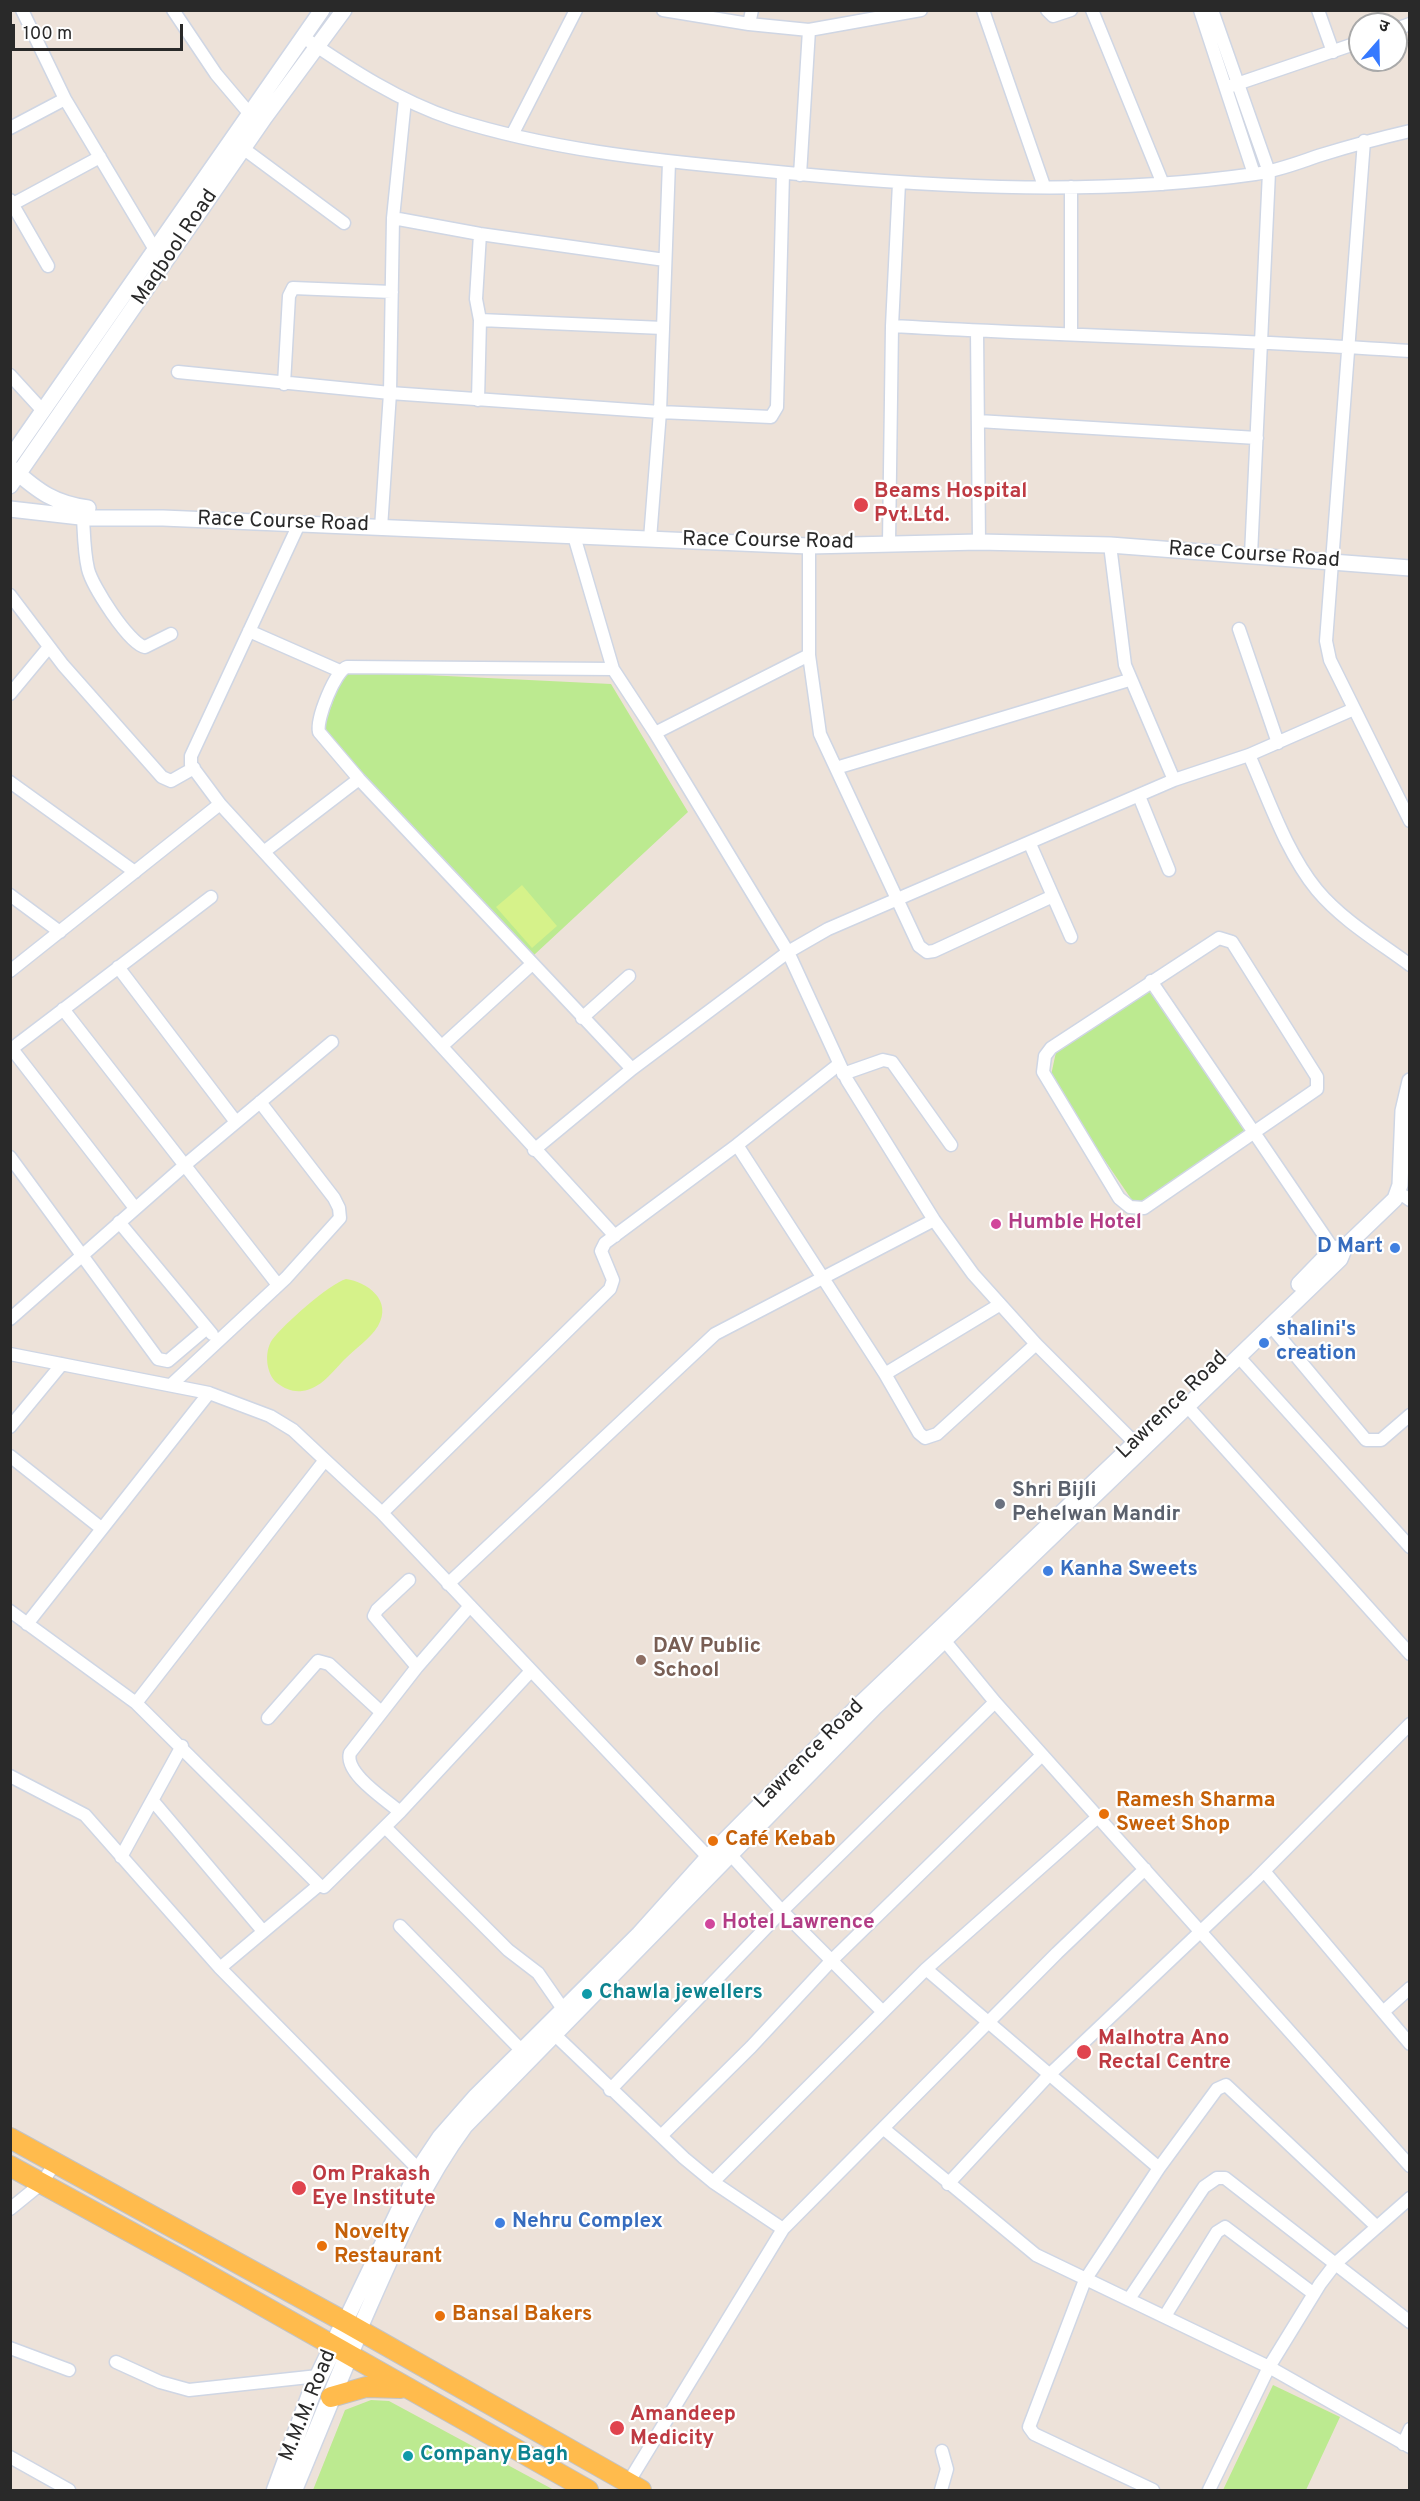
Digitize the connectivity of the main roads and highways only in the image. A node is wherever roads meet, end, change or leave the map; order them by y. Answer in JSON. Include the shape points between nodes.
{"nodes":[{"id":1,"x":10,"y":2138,"type":"edge"},
{"id":2,"x":10,"y":2166,"type":"edge"},
{"id":3,"x":352,"y":2326,"type":"junction"},
{"id":4,"x":340,"y":2350,"type":"junction"},
{"id":5,"x":407,"y":2389,"type":"junction"},
{"id":6,"x":331,"y":2397,"type":"junction"},
{"id":7,"x":635,"y":2487,"type":"edge"},
{"id":8,"x":276,"y":2490,"type":"edge"},
{"id":9,"x":293,"y":2490,"type":"edge"},
{"id":10,"x":588,"y":2490,"type":"edge"}],
"edges":[{"from":1,"to":3,"type":"main road"},
{"from":2,"to":4,"type":"main road"},
{"from":3,"to":4,"type":"main road","name":"M.M.M. Road"},
{"from":3,"to":7,"type":"main road"},
{"from":4,"to":5,"type":"main road"},
{"from":4,"to":6,"type":"main road","name":"M.M.M. Road"},
{"from":4,"to":8,"type":"main road","name":"M.M.M. Road","via":[[318,2376]]},
{"from":5,"to":6,"type":"main road","via":[[366,2387]]},
{"from":5,"to":10,"type":"main road"},
{"from":6,"to":9,"type":"main road","name":"M.M.M. Road"}]}
